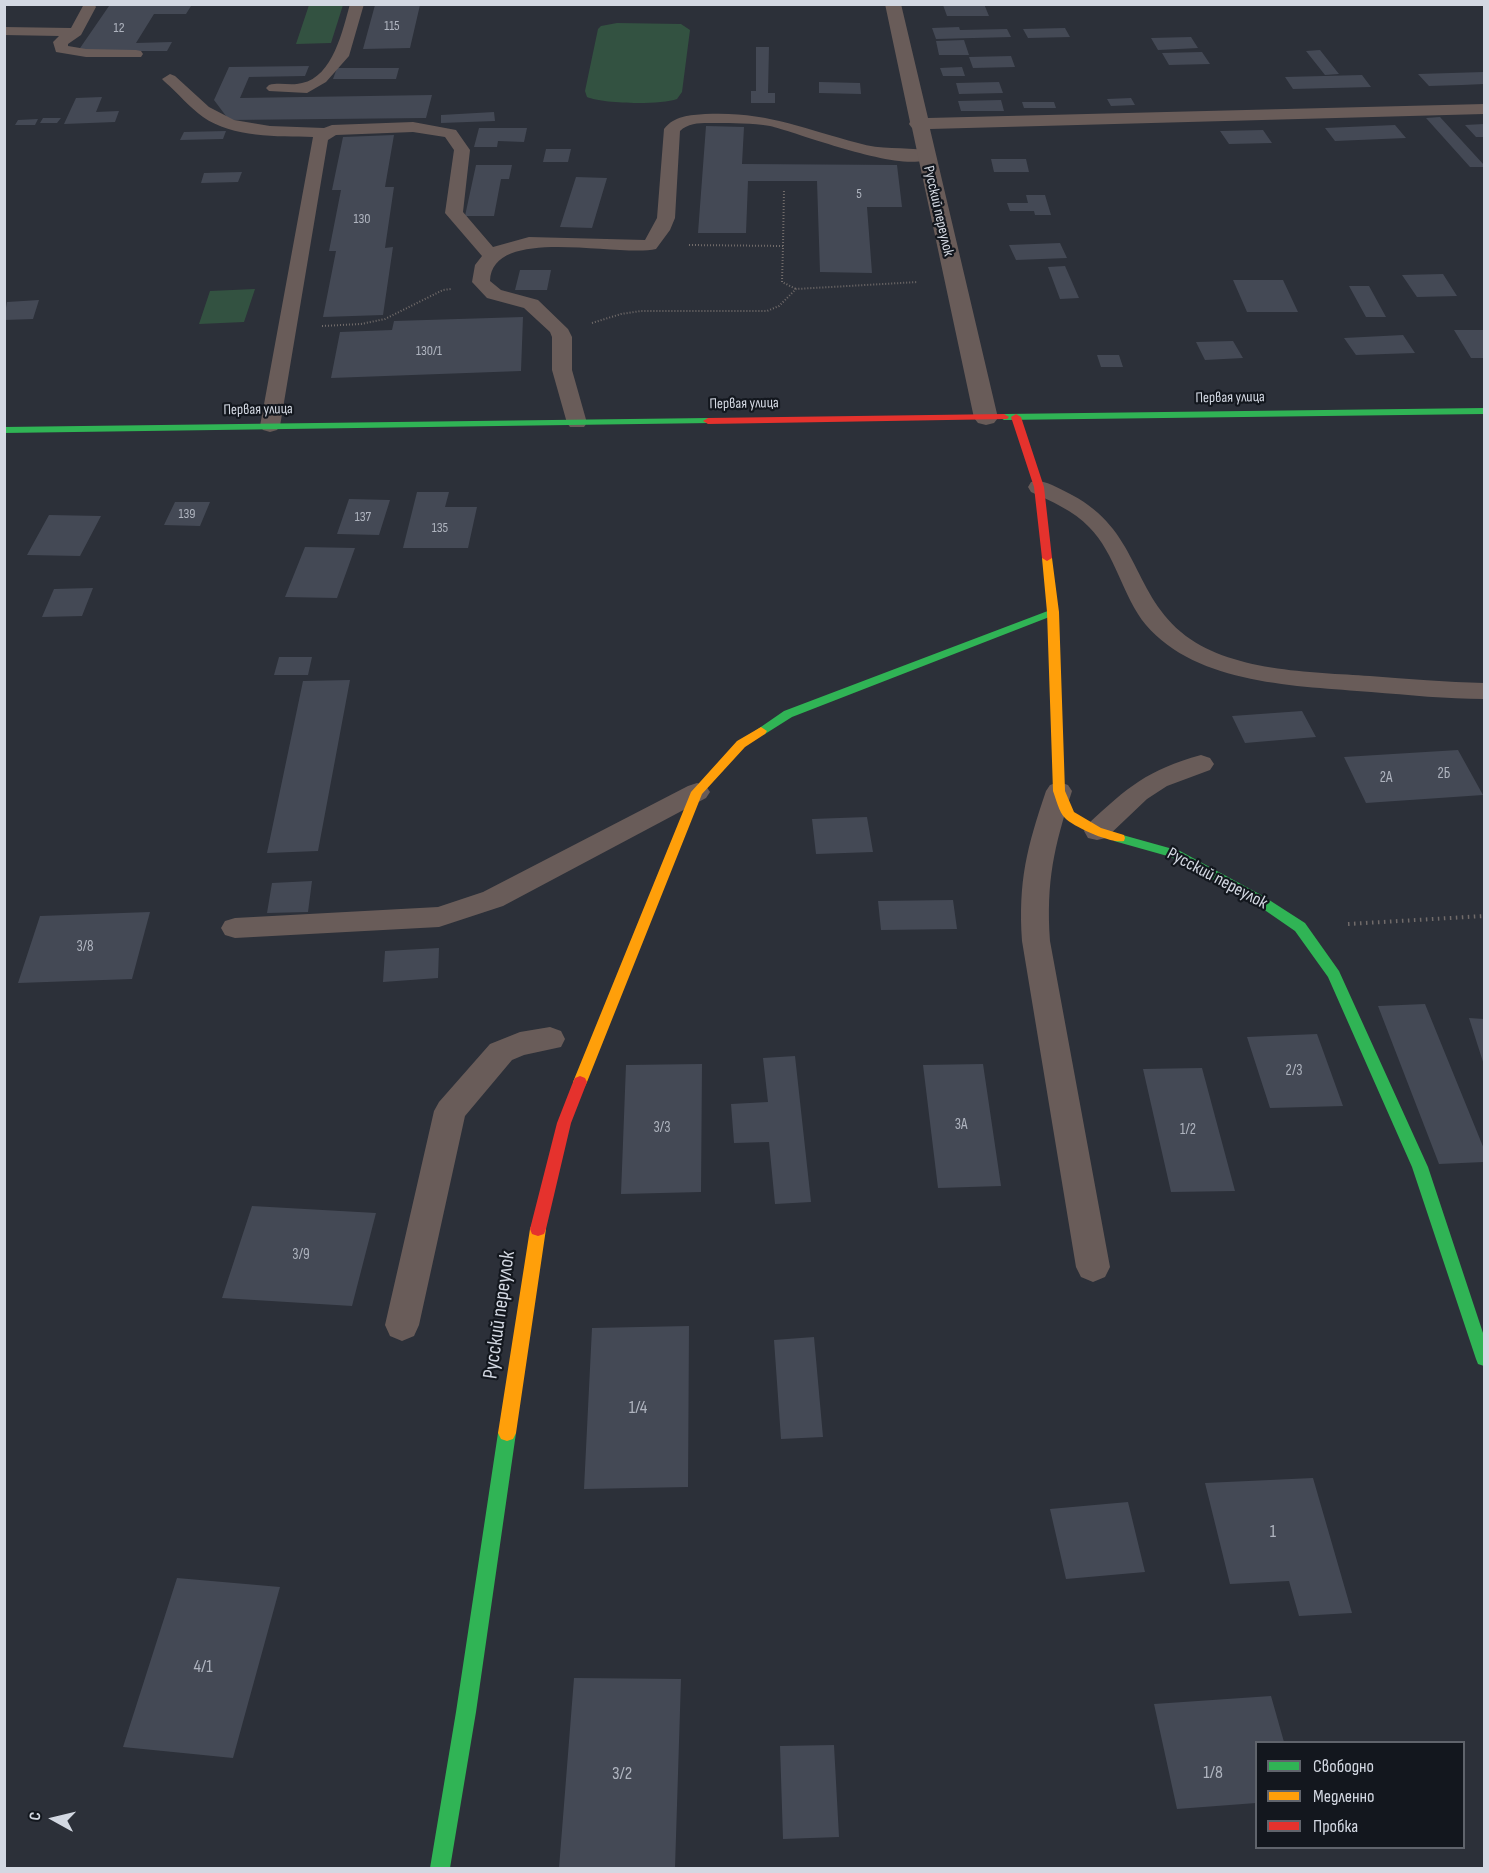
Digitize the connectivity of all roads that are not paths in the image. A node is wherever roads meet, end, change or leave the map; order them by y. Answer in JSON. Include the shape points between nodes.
{"nodes":[{"id":1,"x":357,"y":4,"type":"edge"},
{"id":2,"x":893,"y":4,"type":"edge"},
{"id":3,"x":89,"y":7,"type":"dead end"},
{"id":4,"x":4,"y":31,"type":"edge"},
{"id":5,"x":76,"y":32,"type":"junction"},
{"id":6,"x":136,"y":54,"type":"dead end"},
{"id":7,"x":170,"y":79,"type":"dead end"},
{"id":8,"x":274,"y":88,"type":"dead end"},
{"id":9,"x":1485,"y":109,"type":"edge"},
{"id":10,"x":918,"y":123,"type":"junction"},
{"id":11,"x":325,"y":133,"type":"junction"},
{"id":12,"x":925,"y":156,"type":"junction"},
{"id":13,"x":492,"y":257,"type":"junction"},
{"id":14,"x":1485,"y":411,"type":"edge"},
{"id":15,"x":986,"y":417,"type":"junction"},
{"id":16,"x":1016,"y":417,"type":"junction"},
{"id":17,"x":577,"y":423,"type":"junction"},
{"id":18,"x":270,"y":426,"type":"junction"},
{"id":19,"x":4,"y":430,"type":"edge"},
{"id":20,"x":1039,"y":487,"type":"junction"},
{"id":21,"x":1053,"y":612,"type":"junction"},
{"id":22,"x":1485,"y":691,"type":"edge"},
{"id":23,"x":1201,"y":764,"type":"dead end"},
{"id":24,"x":1059,"y":791,"type":"junction"},
{"id":25,"x":697,"y":792,"type":"junction"},
{"id":26,"x":1098,"y":831,"type":"junction"},
{"id":27,"x":235,"y":928,"type":"dead end"},
{"id":28,"x":550,"y":1039,"type":"dead end"},
{"id":29,"x":1093,"y":1266,"type":"dead end"},
{"id":30,"x":402,"y":1325,"type":"dead end"},
{"id":31,"x":1485,"y":1359,"type":"edge"},
{"id":32,"x":440,"y":1869,"type":"edge"}],
"edges":[{"from":1,"to":8,"type":"lane","via":[[342,56],[321,79],[307,87]]},
{"from":2,"to":10,"type":"street","name":"Русский переулок"},
{"from":3,"to":5,"type":"lane"},
{"from":4,"to":5,"type":"lane"},
{"from":5,"to":6,"type":"lane","via":[[60,42],[62,49],[86,54]]},
{"from":7,"to":11,"type":"lane","via":[[192,101],[226,123]]},
{"from":9,"to":10,"type":"street"},
{"from":10,"to":12,"type":"street","name":"Русский переулок"},
{"from":11,"to":13,"type":"lane","via":[[413,127],[450,133],[462,150],[454,213]]},
{"from":11,"to":18,"type":"lane","via":[[320,138]]},
{"from":12,"to":13,"type":"lane","via":[[872,152],[763,120],[680,123],[672,129],[666,218],[650,245],[513,243]]},
{"from":12,"to":15,"type":"street","name":"Русский переулок"},
{"from":13,"to":17,"type":"lane","via":[[480,275],[484,285],[494,294],[531,304],[558,329],[562,337],[562,370]]},
{"from":14,"to":16,"type":"street","name":"Первая улица"},
{"from":15,"to":16,"type":"street","name":"Первая улица"},
{"from":15,"to":17,"type":"street","name":"Первая улица"},
{"from":16,"to":20,"type":"street","name":"Русский переулок"},
{"from":17,"to":18,"type":"street","name":"Первая улица"},
{"from":18,"to":19,"type":"street","name":"Первая улица"},
{"from":20,"to":21,"type":"street","name":"Русский переулок"},
{"from":20,"to":22,"type":"lane","via":[[1078,507],[1098,523],[1141,601],[1169,635],[1221,662],[1260,673],[1317,680]]},
{"from":21,"to":24,"type":"street","name":"Русский переулок"},
{"from":21,"to":25,"type":"street","via":[[788,714],[741,744]]},
{"from":23,"to":26,"type":"lane","via":[[1158,780],[1138,793]]},
{"from":24,"to":26,"type":"street","name":"Русский переулок","via":[[1069,815]]},
{"from":24,"to":29,"type":"lane","via":[[1037,868],[1036,941]]},
{"from":25,"to":27,"type":"lane","via":[[493,899],[439,917]]},
{"from":25,"to":32,"type":"street","name":"Русский переулок","via":[[564,1123],[538,1231]]},
{"from":26,"to":31,"type":"street","name":"Русский переулок","via":[[1175,854],[1258,898],[1300,927],[1334,975],[1420,1167]]},
{"from":28,"to":30,"type":"lane","via":[[501,1052],[450,1111]]}]}
